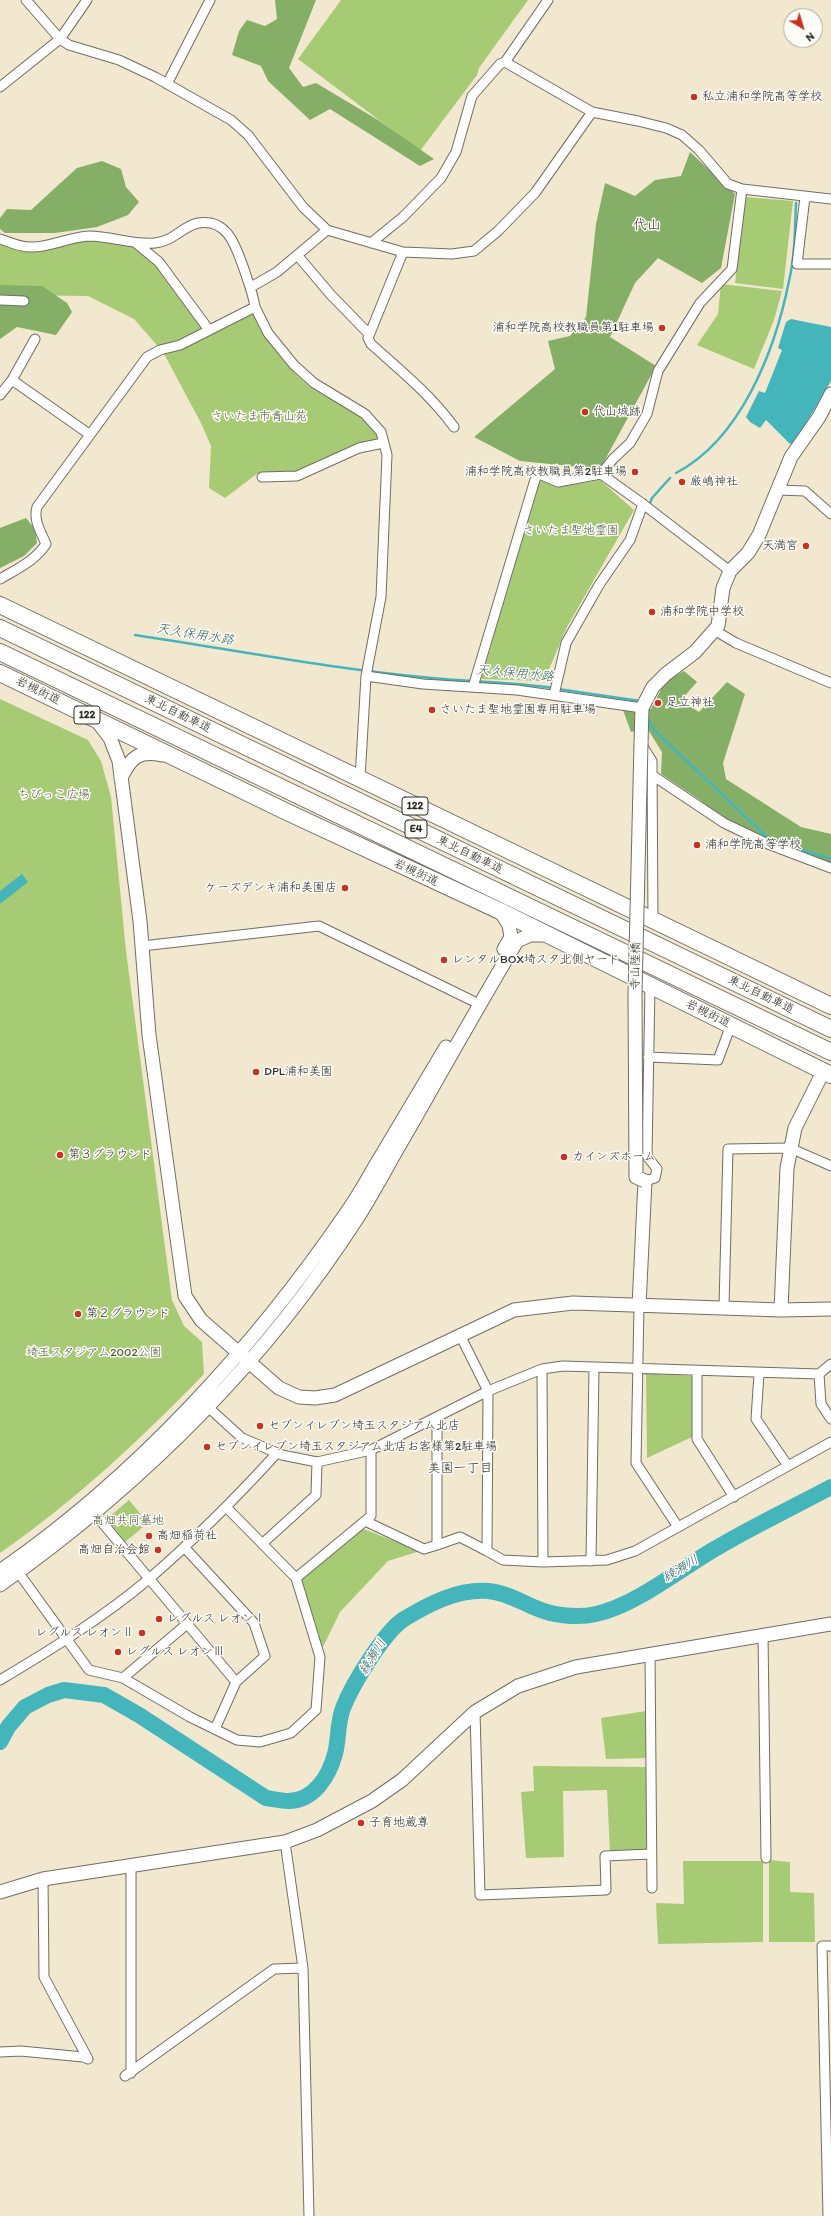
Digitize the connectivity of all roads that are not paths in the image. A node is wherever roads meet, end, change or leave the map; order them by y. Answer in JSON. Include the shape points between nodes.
{"nodes":[{"id":1,"x":26,"y":0,"type":"edge"},
{"id":2,"x":86,"y":0,"type":"edge"},
{"id":3,"x":210,"y":0,"type":"edge"},
{"id":4,"x":548,"y":0,"type":"edge"},
{"id":5,"x":60,"y":39,"type":"junction"},
{"id":6,"x":505,"y":62,"type":"junction"},
{"id":7,"x":167,"y":84,"type":"junction"},
{"id":8,"x":0,"y":87,"type":"edge"},
{"id":9,"x":592,"y":112,"type":"junction"},
{"id":10,"x":742,"y":189,"type":"junction"},
{"id":11,"x":799,"y":197,"type":"junction"},
{"id":12,"x":831,"y":199,"type":"edge"},
{"id":13,"x":327,"y":230,"type":"junction"},
{"id":14,"x":0,"y":239,"type":"edge"},
{"id":15,"x":136,"y":243,"type":"junction"},
{"id":16,"x":372,"y":243,"type":"junction"},
{"id":17,"x":403,"y":252,"type":"junction"},
{"id":18,"x":298,"y":256,"type":"junction"},
{"id":19,"x":831,"y":264,"type":"edge"},
{"id":20,"x":251,"y":287,"type":"junction"},
{"id":21,"x":0,"y":300,"type":"edge"},
{"id":22,"x":24,"y":300,"type":"dead end"},
{"id":23,"x":255,"y":306,"type":"junction"},
{"id":24,"x":209,"y":330,"type":"junction"},
{"id":25,"x":369,"y":334,"type":"junction"},
{"id":26,"x":35,"y":339,"type":"dead end"},
{"id":27,"x":12,"y":380,"type":"junction"},
{"id":28,"x":831,"y":394,"type":"edge"},
{"id":29,"x":0,"y":395,"type":"edge"},
{"id":30,"x":454,"y":427,"type":"dead end"},
{"id":31,"x":89,"y":434,"type":"junction"},
{"id":32,"x":383,"y":443,"type":"junction"},
{"id":33,"x":601,"y":474,"type":"junction"},
{"id":34,"x":262,"y":477,"type":"dead end"},
{"id":35,"x":778,"y":490,"type":"junction"},
{"id":36,"x":643,"y":504,"type":"junction"},
{"id":37,"x":831,"y":514,"type":"edge"},
{"id":38,"x":730,"y":571,"type":"junction"},
{"id":39,"x":0,"y":579,"type":"edge"},
{"id":40,"x":0,"y":606,"type":"edge"},
{"id":41,"x":0,"y":628,"type":"edge"},
{"id":42,"x":714,"y":630,"type":"junction"},
{"id":43,"x":0,"y":652,"type":"edge"},
{"id":44,"x":0,"y":672,"type":"edge"},
{"id":45,"x":366,"y":676,"type":"junction"},
{"id":46,"x":831,"y":684,"type":"edge"},
{"id":47,"x":473,"y":687,"type":"junction"},
{"id":48,"x":554,"y":695,"type":"junction"},
{"id":49,"x":642,"y":708,"type":"junction"},
{"id":50,"x":96,"y":719,"type":"junction"},
{"id":51,"x":641,"y":744,"type":"junction"},
{"id":52,"x":174,"y":757,"type":"junction"},
{"id":53,"x":652,"y":775,"type":"junction"},
{"id":54,"x":121,"y":778,"type":"junction"},
{"id":55,"x":360,"y":779,"type":"junction"},
{"id":56,"x":831,"y":868,"type":"edge"},
{"id":57,"x":500,"y":912,"type":"junction"},
{"id":58,"x":653,"y":921,"type":"junction"},
{"id":59,"x":547,"y":935,"type":"junction"},
{"id":60,"x":142,"y":946,"type":"junction"},
{"id":61,"x":650,"y":986,"type":"junction"},
{"id":62,"x":473,"y":1001,"type":"junction"},
{"id":63,"x":831,"y":1006,"type":"edge"},
{"id":64,"x":731,"y":1025,"type":"junction"},
{"id":65,"x":831,"y":1029,"type":"edge"},
{"id":66,"x":831,"y":1052,"type":"edge"},
{"id":67,"x":648,"y":1057,"type":"junction"},
{"id":68,"x":827,"y":1073,"type":"edge"},
{"id":69,"x":790,"y":1148,"type":"junction"},
{"id":70,"x":831,"y":1166,"type":"edge"},
{"id":71,"x":645,"y":1181,"type":"junction"},
{"id":72,"x":639,"y":1306,"type":"junction"},
{"id":73,"x":724,"y":1306,"type":"junction"},
{"id":74,"x":781,"y":1310,"type":"junction"},
{"id":75,"x":831,"y":1310,"type":"edge"},
{"id":76,"x":460,"y":1335,"type":"junction"},
{"id":77,"x":238,"y":1353,"type":"junction"},
{"id":78,"x":249,"y":1363,"type":"junction"},
{"id":79,"x":831,"y":1364,"type":"edge"},
{"id":80,"x":594,"y":1368,"type":"junction"},
{"id":81,"x":637,"y":1368,"type":"junction"},
{"id":82,"x":542,"y":1369,"type":"junction"},
{"id":83,"x":697,"y":1372,"type":"junction"},
{"id":84,"x":758,"y":1374,"type":"junction"},
{"id":85,"x":819,"y":1374,"type":"junction"},
{"id":86,"x":488,"y":1391,"type":"junction"},
{"id":87,"x":208,"y":1408,"type":"junction"},
{"id":88,"x":437,"y":1417,"type":"junction"},
{"id":89,"x":831,"y":1420,"type":"edge"},
{"id":90,"x":831,"y":1442,"type":"edge"},
{"id":91,"x":372,"y":1450,"type":"junction"},
{"id":92,"x":277,"y":1453,"type":"junction"},
{"id":93,"x":317,"y":1462,"type":"junction"},
{"id":94,"x":788,"y":1466,"type":"junction"},
{"id":95,"x":734,"y":1497,"type":"junction"},
{"id":96,"x":227,"y":1508,"type":"junction"},
{"id":97,"x":94,"y":1513,"type":"junction"},
{"id":98,"x":365,"y":1521,"type":"junction"},
{"id":99,"x":678,"y":1527,"type":"junction"},
{"id":100,"x":263,"y":1544,"type":"junction"},
{"id":101,"x":436,"y":1545,"type":"junction"},
{"id":102,"x":184,"y":1547,"type":"junction"},
{"id":103,"x":487,"y":1551,"type":"junction"},
{"id":104,"x":591,"y":1561,"type":"junction"},
{"id":105,"x":543,"y":1562,"type":"junction"},
{"id":106,"x":0,"y":1571,"type":"edge"},
{"id":107,"x":18,"y":1572,"type":"junction"},
{"id":108,"x":296,"y":1578,"type":"junction"},
{"id":109,"x":149,"y":1579,"type":"junction"},
{"id":110,"x":0,"y":1585,"type":"edge"},
{"id":111,"x":187,"y":1624,"type":"junction"},
{"id":112,"x":831,"y":1624,"type":"edge"},
{"id":113,"x":763,"y":1634,"type":"junction"},
{"id":114,"x":67,"y":1640,"type":"junction"},
{"id":115,"x":650,"y":1654,"type":"junction"},
{"id":116,"x":124,"y":1678,"type":"junction"},
{"id":117,"x":0,"y":1680,"type":"edge"},
{"id":118,"x":236,"y":1682,"type":"junction"},
{"id":119,"x":475,"y":1712,"type":"junction"},
{"id":120,"x":214,"y":1729,"type":"junction"},
{"id":121,"x":285,"y":1842,"type":"junction"},
{"id":122,"x":651,"y":1854,"type":"junction"},
{"id":123,"x":766,"y":1858,"type":"dead end"},
{"id":124,"x":131,"y":1867,"type":"junction"},
{"id":125,"x":43,"y":1879,"type":"junction"},
{"id":126,"x":652,"y":1888,"type":"dead end"},
{"id":127,"x":0,"y":1892,"type":"edge"},
{"id":128,"x":831,"y":1946,"type":"edge"},
{"id":129,"x":303,"y":1968,"type":"junction"},
{"id":130,"x":0,"y":2052,"type":"edge"},
{"id":131,"x":308,"y":2216,"type":"edge"},
{"id":132,"x":828,"y":2216,"type":"edge"}],
"edges":[{"from":1,"to":5,"type":"street"},
{"from":2,"to":5,"type":"street"},
{"from":3,"to":7,"type":"street"},
{"from":4,"to":6,"type":"street"},
{"from":5,"to":7,"type":"street","via":[[70,45],[119,60]]},
{"from":5,"to":8,"type":"street"},
{"from":6,"to":9,"type":"street"},
{"from":6,"to":16,"type":"street","via":[[500,64],[472,96],[456,152],[441,178],[403,217]]},
{"from":7,"to":13,"type":"street","via":[[231,120],[248,135],[304,207]]},
{"from":9,"to":10,"type":"street","via":[[666,128],[682,135],[699,150],[728,184]]},
{"from":9,"to":17,"type":"street","via":[[535,193],[498,231],[474,251],[452,254]]},
{"from":10,"to":11,"type":"street"},
{"from":10,"to":33,"type":"street","via":[[732,269],[700,303],[658,371],[647,414],[630,443]]},
{"from":11,"to":12,"type":"street"},
{"from":11,"to":19,"type":"street","via":[[797,264]]},
{"from":13,"to":16,"type":"street"},
{"from":13,"to":18,"type":"street"},
{"from":14,"to":15,"type":"street","via":[[32,247],[88,236],[113,237]]},
{"from":15,"to":20,"type":"street","via":[[167,241],[197,223],[214,224],[224,228],[235,244]]},
{"from":15,"to":24,"type":"street","via":[[159,262]]},
{"from":16,"to":17,"type":"street"},
{"from":17,"to":25,"type":"street"},
{"from":18,"to":20,"type":"street"},
{"from":18,"to":25,"type":"street"},
{"from":20,"to":23,"type":"street"},
{"from":21,"to":22,"type":"street"},
{"from":23,"to":24,"type":"street"},
{"from":23,"to":32,"type":"street","via":[[268,333],[294,365],[314,383],[365,414],[381,432]]},
{"from":24,"to":31,"type":"street","via":[[180,345],[160,350],[147,357]]},
{"from":25,"to":30,"type":"street","via":[[371,344],[423,391]]},
{"from":26,"to":27,"type":"street"},
{"from":27,"to":29,"type":"street"},
{"from":27,"to":31,"type":"street"},
{"from":28,"to":35,"type":"street","via":[[819,417],[791,457]]},
{"from":31,"to":39,"type":"street","via":[[36,508],[36,521],[46,544],[29,562]]},
{"from":32,"to":34,"type":"street","via":[[360,448],[297,476]]},
{"from":32,"to":45,"type":"street","via":[[387,455],[382,589]]},
{"from":33,"to":36,"type":"street"},
{"from":33,"to":47,"type":"street","via":[[558,482],[537,473]]},
{"from":35,"to":37,"type":"street","via":[[804,491]]},
{"from":35,"to":38,"type":"street","via":[[759,535],[748,553]]},
{"from":36,"to":38,"type":"street"},
{"from":36,"to":48,"type":"street","via":[[630,540],[599,585],[566,643]]},
{"from":38,"to":42,"type":"street","via":[[723,588],[718,626]]},
{"from":40,"to":55,"type":"highway","number":"122"},
{"from":41,"to":65,"type":"highway","name":"東北自動車道","number":"E4"},
{"from":42,"to":46,"type":"street","via":[[736,643]]},
{"from":42,"to":49,"type":"street","via":[[695,652],[653,687]]},
{"from":43,"to":66,"type":"highway","name":"東北自動車道","number":"E4"},
{"from":44,"to":50,"type":"highway","name":"岩槻街道","number":"122"},
{"from":45,"to":47,"type":"street","via":[[423,684]]},
{"from":45,"to":55,"type":"street"},
{"from":47,"to":48,"type":"street"},
{"from":48,"to":49,"type":"street"},
{"from":49,"to":51,"type":"street"},
{"from":50,"to":52,"type":"highway","name":"岩槻街道","number":"122"},
{"from":50,"to":54,"type":"street","via":[[115,747]]},
{"from":51,"to":53,"type":"street","via":[[652,761]]},
{"from":51,"to":71,"type":"street","name":"寺山陸橋","bridge":true,"via":[[636,994],[636,1176]]},
{"from":52,"to":54,"type":"street","via":[[149,752],[141,754],[126,768]]},
{"from":52,"to":57,"type":"highway","name":"岩槻街道","number":"122"},
{"from":53,"to":56,"type":"street","via":[[724,823],[768,844]]},
{"from":53,"to":58,"type":"street"},
{"from":54,"to":60,"type":"street"},
{"from":55,"to":58,"type":"highway","number":"122"},
{"from":57,"to":59,"type":"highway","name":"岩槻街道","number":"122"},
{"from":57,"to":62,"type":"street","via":[[509,925],[511,937]]},
{"from":58,"to":63,"type":"highway","number":"122"},
{"from":59,"to":61,"type":"highway","name":"岩槻街道","number":"122"},
{"from":59,"to":78,"type":"street","via":[[530,935],[517,941],[358,1217],[310,1285]]},
{"from":60,"to":62,"type":"street","via":[[319,926]]},
{"from":60,"to":77,"type":"street","via":[[150,1035],[185,1296],[201,1320]]},
{"from":61,"to":64,"type":"highway","name":"岩槻街道","number":"122"},
{"from":61,"to":67,"type":"street"},
{"from":62,"to":77,"type":"street","via":[[348,1211]]},
{"from":64,"to":67,"type":"street","via":[[718,1060]]},
{"from":64,"to":68,"type":"highway","name":"岩槻街道","number":"122"},
{"from":67,"to":71,"type":"street","via":[[647,1156],[657,1169],[655,1178]]},
{"from":68,"to":69,"type":"street","via":[[795,1128]]},
{"from":69,"to":70,"type":"street"},
{"from":69,"to":73,"type":"street","via":[[728,1149]]},
{"from":69,"to":74,"type":"street"},
{"from":71,"to":72,"type":"street"},
{"from":72,"to":73,"type":"street"},
{"from":72,"to":76,"type":"street","via":[[573,1303],[514,1310]]},
{"from":72,"to":81,"type":"street"},
{"from":73,"to":74,"type":"street"},
{"from":74,"to":75,"type":"street"},
{"from":76,"to":78,"type":"street","via":[[335,1395],[315,1398],[299,1397],[279,1388]]},
{"from":76,"to":86,"type":"street"},
{"from":77,"to":78,"type":"street"},
{"from":77,"to":106,"type":"street","via":[[157,1441],[86,1503]]},
{"from":78,"to":87,"type":"street"},
{"from":79,"to":85,"type":"street"},
{"from":80,"to":81,"type":"street"},
{"from":80,"to":82,"type":"street","via":[[564,1366]]},
{"from":80,"to":104,"type":"street"},
{"from":81,"to":83,"type":"street"},
{"from":81,"to":99,"type":"street","via":[[636,1463]]},
{"from":82,"to":86,"type":"street"},
{"from":82,"to":105,"type":"street"},
{"from":83,"to":84,"type":"street"},
{"from":83,"to":95,"type":"street","via":[[698,1439]]},
{"from":84,"to":85,"type":"street"},
{"from":84,"to":94,"type":"street","via":[[756,1419]]},
{"from":85,"to":89,"type":"street","via":[[821,1404]]},
{"from":86,"to":88,"type":"street"},
{"from":86,"to":103,"type":"street"},
{"from":87,"to":92,"type":"street","via":[[242,1438]]},
{"from":87,"to":97,"type":"street","via":[[139,1475]]},
{"from":88,"to":91,"type":"street"},
{"from":88,"to":101,"type":"street"},
{"from":90,"to":94,"type":"street"},
{"from":91,"to":93,"type":"street"},
{"from":91,"to":98,"type":"street","via":[[371,1516]]},
{"from":92,"to":93,"type":"street"},
{"from":92,"to":96,"type":"street"},
{"from":93,"to":100,"type":"street","via":[[316,1495]]},
{"from":94,"to":95,"type":"street"},
{"from":95,"to":99,"type":"street"},
{"from":96,"to":100,"type":"street"},
{"from":96,"to":102,"type":"street"},
{"from":97,"to":107,"type":"street"},
{"from":97,"to":109,"type":"street"},
{"from":98,"to":101,"type":"street","via":[[424,1549]]},
{"from":98,"to":108,"type":"street"},
{"from":99,"to":104,"type":"street","via":[[635,1551],[607,1560]]},
{"from":100,"to":108,"type":"street"},
{"from":101,"to":103,"type":"street","via":[[460,1537]]},
{"from":102,"to":109,"type":"street"},
{"from":102,"to":118,"type":"street","via":[[254,1623],[265,1656]]},
{"from":103,"to":105,"type":"street","via":[[503,1560]]},
{"from":104,"to":105,"type":"street"},
{"from":107,"to":110,"type":"street"},
{"from":107,"to":114,"type":"street"},
{"from":108,"to":120,"type":"street","via":[[320,1657],[316,1710],[291,1733],[260,1742],[237,1740]]},
{"from":109,"to":111,"type":"street"},
{"from":109,"to":114,"type":"street"},
{"from":111,"to":116,"type":"street"},
{"from":111,"to":118,"type":"street"},
{"from":112,"to":113,"type":"street"},
{"from":113,"to":115,"type":"street"},
{"from":113,"to":123,"type":"street"},
{"from":114,"to":116,"type":"street","via":[[89,1670]]},
{"from":114,"to":117,"type":"street"},
{"from":115,"to":119,"type":"street","via":[[576,1667],[518,1686]]},
{"from":115,"to":122,"type":"street"},
{"from":116,"to":120,"type":"street"},
{"from":118,"to":120,"type":"street"},
{"from":119,"to":121,"type":"street","via":[[402,1780],[372,1801],[317,1830]]},
{"from":119,"to":122,"type":"street","via":[[480,1895],[606,1890],[606,1856]]},
{"from":121,"to":124,"type":"street"},
{"from":121,"to":129,"type":"street"},
{"from":122,"to":126,"type":"street"},
{"from":124,"to":125,"type":"street"},
{"from":124,"to":129,"type":"street","via":[[128,2074],[274,1969]]},
{"from":125,"to":127,"type":"street"},
{"from":125,"to":130,"type":"street","via":[[44,1977],[88,2059],[83,2056],[21,2051]]},
{"from":128,"to":132,"type":"street","via":[[822,1946]]},
{"from":129,"to":131,"type":"street"}]}
